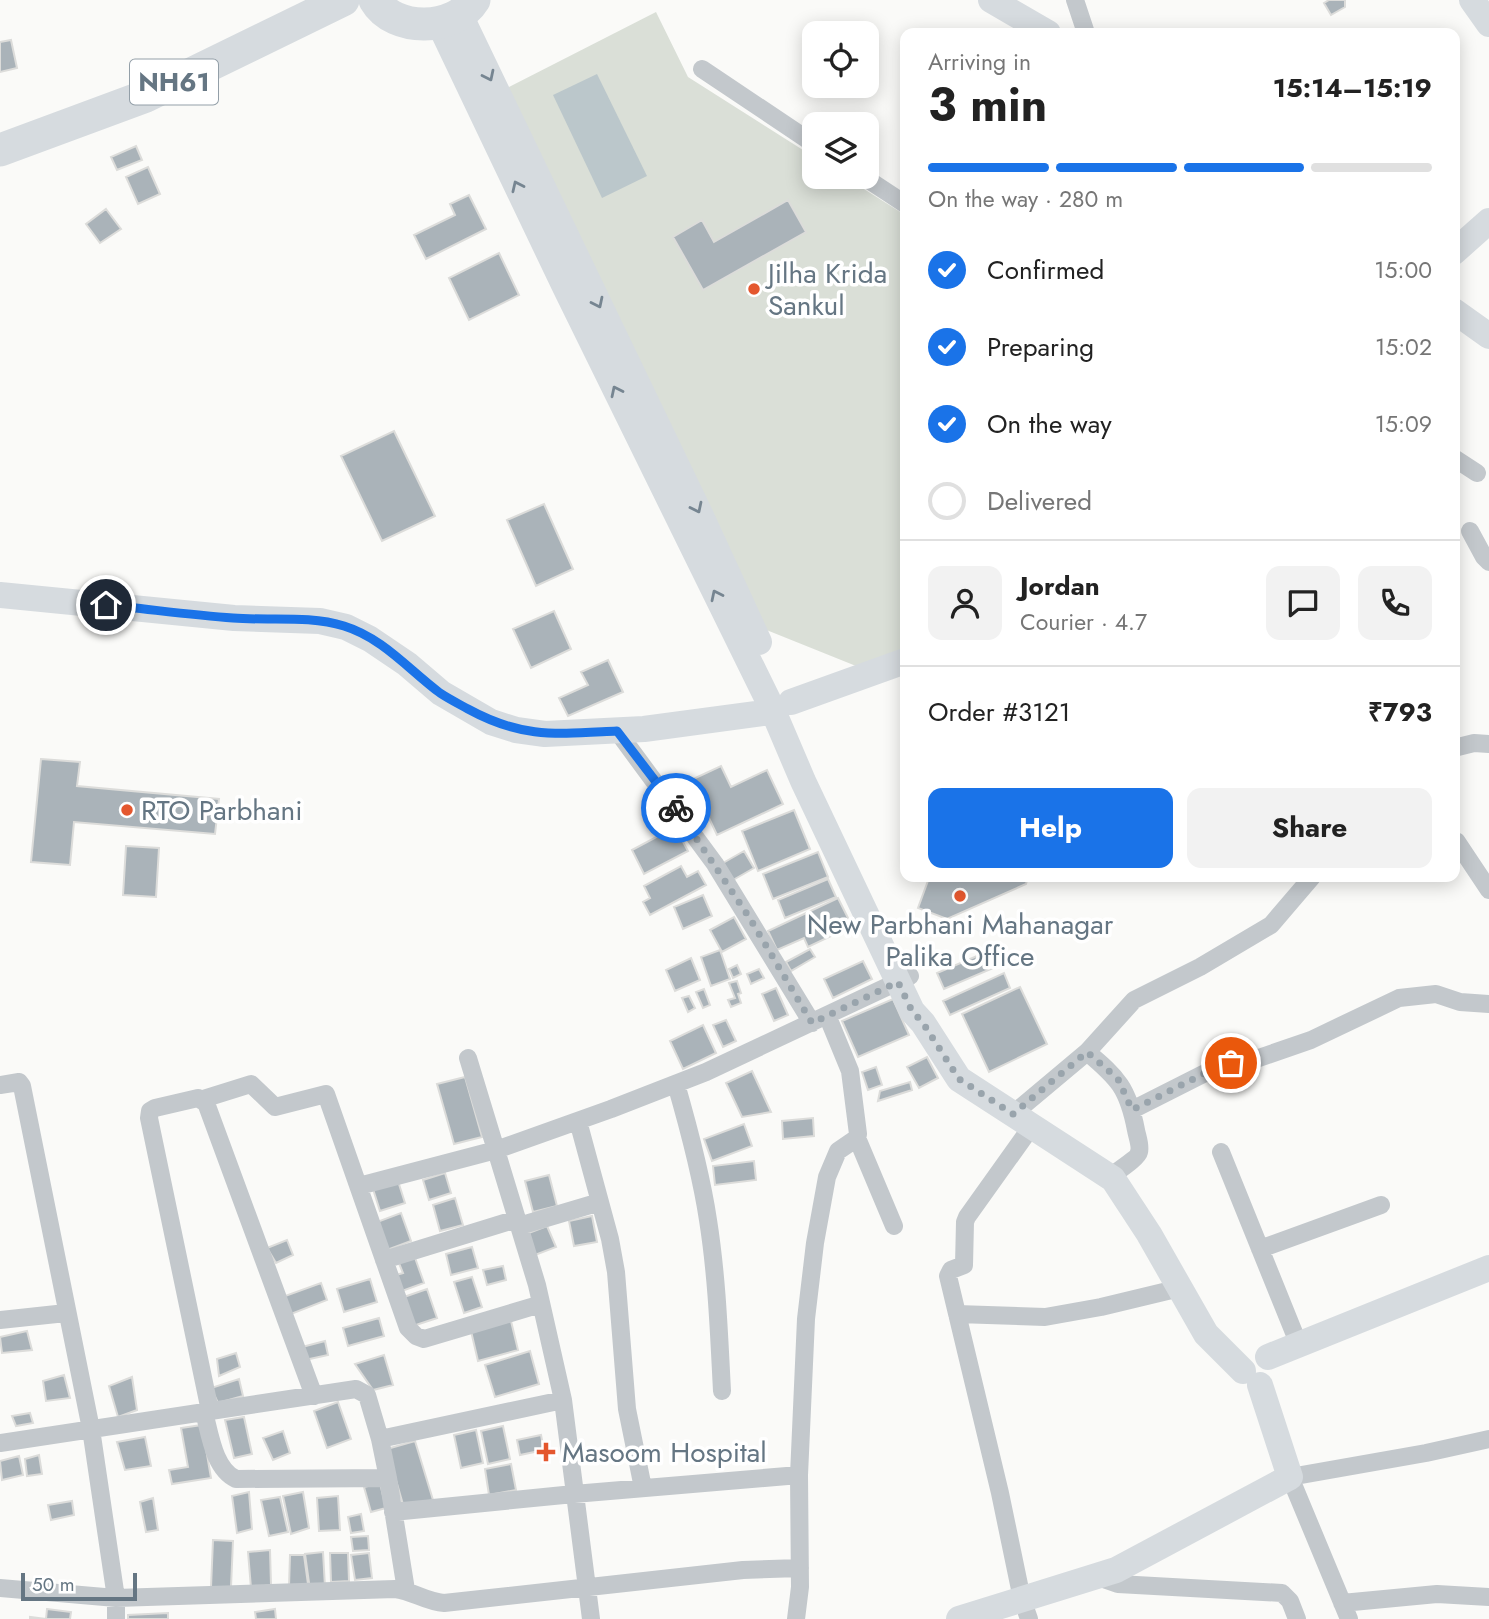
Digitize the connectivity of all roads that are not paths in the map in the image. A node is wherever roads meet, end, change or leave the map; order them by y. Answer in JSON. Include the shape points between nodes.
{"nodes":[{"id":1,"x":343,"y":0,"type":"edge"},
{"id":2,"x":375,"y":0,"type":"edge"},
{"id":3,"x":991,"y":0,"type":"edge"},
{"id":4,"x":1074,"y":0,"type":"edge"},
{"id":5,"x":1472,"y":0,"type":"edge"},
{"id":6,"x":457,"y":12,"type":"edge"},
{"id":7,"x":1489,"y":24,"type":"edge"},
{"id":8,"x":1039,"y":28,"type":"edge"},
{"id":9,"x":1084,"y":28,"type":"edge"},
{"id":10,"x":702,"y":69,"type":"dead end"},
{"id":11,"x":802,"y":136,"type":"edge"},
{"id":12,"x":0,"y":150,"type":"edge"},
{"id":13,"x":879,"y":187,"type":"edge"},
{"id":14,"x":900,"y":201,"type":"edge"},
{"id":15,"x":1489,"y":220,"type":"edge"},
{"id":16,"x":1460,"y":247,"type":"edge"},
{"id":17,"x":1460,"y":315,"type":"edge"},
{"id":18,"x":1489,"y":336,"type":"edge"},
{"id":19,"x":1460,"y":462,"type":"edge"},
{"id":20,"x":1477,"y":473,"type":"dead end"},
{"id":21,"x":1470,"y":531,"type":"dead end"},
{"id":22,"x":1489,"y":562,"type":"edge"},
{"id":23,"x":0,"y":594,"type":"edge"},
{"id":24,"x":900,"y":663,"type":"edge"},
{"id":25,"x":779,"y":708,"type":"junction"},
{"id":26,"x":617,"y":731,"type":"junction"},
{"id":27,"x":1489,"y":744,"type":"edge"},
{"id":28,"x":1460,"y":746,"type":"edge"},
{"id":29,"x":1460,"y":846,"type":"edge"},
{"id":30,"x":1308,"y":882,"type":"edge"},
{"id":31,"x":1489,"y":890,"type":"edge"},
{"id":32,"x":904,"y":979,"type":"junction"},
{"id":33,"x":1489,"y":1004,"type":"edge"},
{"id":34,"x":820,"y":1019,"type":"junction"},
{"id":35,"x":1087,"y":1052,"type":"junction"},
{"id":36,"x":468,"y":1058,"type":"dead end"},
{"id":37,"x":676,"y":1084,"type":"junction"},
{"id":38,"x":0,"y":1085,"type":"edge"},
{"id":39,"x":203,"y":1099,"type":"junction"},
{"id":40,"x":1132,"y":1110,"type":"junction"},
{"id":41,"x":1022,"y":1120,"type":"junction"},
{"id":42,"x":578,"y":1121,"type":"junction"},
{"id":43,"x":857,"y":1138,"type":"junction"},
{"id":44,"x":496,"y":1150,"type":"junction"},
{"id":45,"x":1221,"y":1152,"type":"dead end"},
{"id":46,"x":1110,"y":1177,"type":"junction"},
{"id":47,"x":359,"y":1186,"type":"junction"},
{"id":48,"x":600,"y":1202,"type":"junction"},
{"id":49,"x":1381,"y":1205,"type":"dead end"},
{"id":50,"x":518,"y":1223,"type":"junction"},
{"id":51,"x":894,"y":1226,"type":"dead end"},
{"id":52,"x":1260,"y":1249,"type":"junction"},
{"id":53,"x":384,"y":1260,"type":"junction"},
{"id":54,"x":1489,"y":1268,"type":"edge"},
{"id":55,"x":1180,"y":1288,"type":"junction"},
{"id":56,"x":541,"y":1304,"type":"junction"},
{"id":57,"x":66,"y":1313,"type":"junction"},
{"id":58,"x":957,"y":1314,"type":"junction"},
{"id":59,"x":0,"y":1320,"type":"edge"},
{"id":60,"x":1299,"y":1345,"type":"junction"},
{"id":61,"x":1252,"y":1378,"type":"junction"},
{"id":62,"x":722,"y":1391,"type":"dead end"},
{"id":63,"x":314,"y":1396,"type":"junction"},
{"id":64,"x":563,"y":1400,"type":"junction"},
{"id":65,"x":207,"y":1412,"type":"junction"},
{"id":66,"x":91,"y":1429,"type":"junction"},
{"id":67,"x":1489,"y":1439,"type":"edge"},
{"id":68,"x":380,"y":1440,"type":"junction"},
{"id":69,"x":0,"y":1443,"type":"edge"},
{"id":70,"x":799,"y":1475,"type":"junction"},
{"id":71,"x":1290,"y":1477,"type":"junction"},
{"id":72,"x":388,"y":1478,"type":"junction"},
{"id":73,"x":643,"y":1488,"type":"junction"},
{"id":74,"x":574,"y":1494,"type":"junction"},
{"id":75,"x":393,"y":1512,"type":"junction"},
{"id":76,"x":800,"y":1569,"type":"junction"},
{"id":77,"x":1095,"y":1576,"type":"junction"},
{"id":78,"x":0,"y":1588,"type":"edge"},
{"id":79,"x":588,"y":1588,"type":"junction"},
{"id":80,"x":406,"y":1590,"type":"junction"},
{"id":81,"x":1489,"y":1597,"type":"edge"},
{"id":82,"x":116,"y":1598,"type":"junction"},
{"id":83,"x":1026,"y":1609,"type":"edge"},
{"id":84,"x":1345,"y":1611,"type":"edge"},
{"id":85,"x":116,"y":1619,"type":"edge"},
{"id":86,"x":591,"y":1619,"type":"edge"},
{"id":87,"x":796,"y":1619,"type":"edge"},
{"id":88,"x":959,"y":1619,"type":"edge"},
{"id":89,"x":1297,"y":1619,"type":"edge"}],
"edges":[{"from":1,"to":12,"type":"highway","number":"NH61","via":[[146,96]]},
{"from":2,"to":6,"type":"highway","via":[[395,17],[423,24]]},
{"from":3,"to":8,"type":"street"},
{"from":4,"to":9,"type":"street"},
{"from":5,"to":7,"type":"street"},
{"from":6,"to":25,"type":"street","via":[[568,268]]},
{"from":10,"to":11,"type":"street"},
{"from":13,"to":14,"type":"street"},
{"from":15,"to":16,"type":"street"},
{"from":17,"to":18,"type":"street"},
{"from":19,"to":20,"type":"street"},
{"from":21,"to":22,"type":"street"},
{"from":23,"to":26,"type":"street","via":[[234,618],[320,621],[370,639],[441,693],[491,722],[545,734]]},
{"from":24,"to":25,"type":"street"},
{"from":25,"to":26,"type":"street"},
{"from":25,"to":32,"type":"street"},
{"from":26,"to":34,"type":"street"},
{"from":27,"to":28,"type":"street"},
{"from":29,"to":31,"type":"street"},
{"from":30,"to":35,"type":"street","via":[[1276,922],[1134,1000]]},
{"from":32,"to":34,"type":"street"},
{"from":32,"to":41,"type":"street","via":[[921,1000],[923,1023],[959,1079]]},
{"from":33,"to":40,"type":"street","via":[[1436,994],[1399,998],[1311,1040],[1253,1060],[1221,1065]]},
{"from":34,"to":37,"type":"street"},
{"from":34,"to":43,"type":"street","via":[[850,1071]]},
{"from":35,"to":40,"type":"street","via":[[1118,1079]]},
{"from":35,"to":41,"type":"street"},
{"from":36,"to":44,"type":"street"},
{"from":37,"to":42,"type":"street"},
{"from":37,"to":62,"type":"street","via":[[708,1219]]},
{"from":38,"to":57,"type":"street","via":[[19,1082],[22,1087]]},
{"from":39,"to":47,"type":"street","via":[[251,1084],[275,1107],[326,1094]]},
{"from":39,"to":63,"type":"street"},
{"from":39,"to":65,"type":"street","via":[[155,1108],[149,1118]]},
{"from":40,"to":46,"type":"street","via":[[1139,1153]]},
{"from":41,"to":46,"type":"street"},
{"from":41,"to":58,"type":"street","via":[[965,1223],[964,1265],[948,1276]]},
{"from":42,"to":44,"type":"street"},
{"from":42,"to":48,"type":"street"},
{"from":43,"to":51,"type":"street"},
{"from":43,"to":70,"type":"street","via":[[838,1151],[827,1177],[806,1319]]},
{"from":44,"to":47,"type":"street"},
{"from":44,"to":50,"type":"street"},
{"from":45,"to":52,"type":"street"},
{"from":46,"to":55,"type":"street"},
{"from":47,"to":53,"type":"street"},
{"from":48,"to":50,"type":"street"},
{"from":48,"to":73,"type":"street","via":[[615,1272],[627,1409]]},
{"from":49,"to":52,"type":"street"},
{"from":50,"to":53,"type":"street"},
{"from":50,"to":56,"type":"street"},
{"from":52,"to":60,"type":"street"},
{"from":53,"to":56,"type":"street","via":[[408,1328],[424,1339]]},
{"from":54,"to":60,"type":"street"},
{"from":55,"to":58,"type":"street","via":[[1045,1317]]},
{"from":55,"to":61,"type":"street","via":[[1206,1334]]},
{"from":56,"to":64,"type":"street"},
{"from":57,"to":59,"type":"street"},
{"from":57,"to":66,"type":"street"},
{"from":58,"to":83,"type":"street"},
{"from":60,"to":61,"type":"street","via":[[1268,1357],[1251,1355],[1244,1365]]},
{"from":61,"to":71,"type":"street"},
{"from":63,"to":65,"type":"street"},
{"from":63,"to":68,"type":"street","via":[[362,1391]]},
{"from":64,"to":68,"type":"street"},
{"from":64,"to":74,"type":"street"},
{"from":65,"to":66,"type":"street"},
{"from":65,"to":72,"type":"street","via":[[220,1466],[229,1477]]},
{"from":66,"to":69,"type":"street"},
{"from":66,"to":82,"type":"street"},
{"from":67,"to":71,"type":"street"},
{"from":68,"to":72,"type":"street"},
{"from":70,"to":73,"type":"street"},
{"from":70,"to":76,"type":"street"},
{"from":71,"to":77,"type":"street","via":[[1116,1570]]},
{"from":71,"to":84,"type":"street"},
{"from":72,"to":75,"type":"street"},
{"from":73,"to":74,"type":"street"},
{"from":74,"to":75,"type":"street"},
{"from":74,"to":79,"type":"street"},
{"from":75,"to":80,"type":"street"},
{"from":76,"to":79,"type":"street","via":[[752,1569]]},
{"from":76,"to":87,"type":"street"},
{"from":77,"to":83,"type":"street"},
{"from":77,"to":89,"type":"street","via":[[1118,1584],[1282,1593]]},
{"from":78,"to":82,"type":"street"},
{"from":79,"to":80,"type":"street","via":[[444,1603]]},
{"from":79,"to":86,"type":"street"},
{"from":80,"to":82,"type":"street"},
{"from":81,"to":84,"type":"street","via":[[1437,1594]]},
{"from":82,"to":85,"type":"street"},
{"from":83,"to":88,"type":"street"}]}
